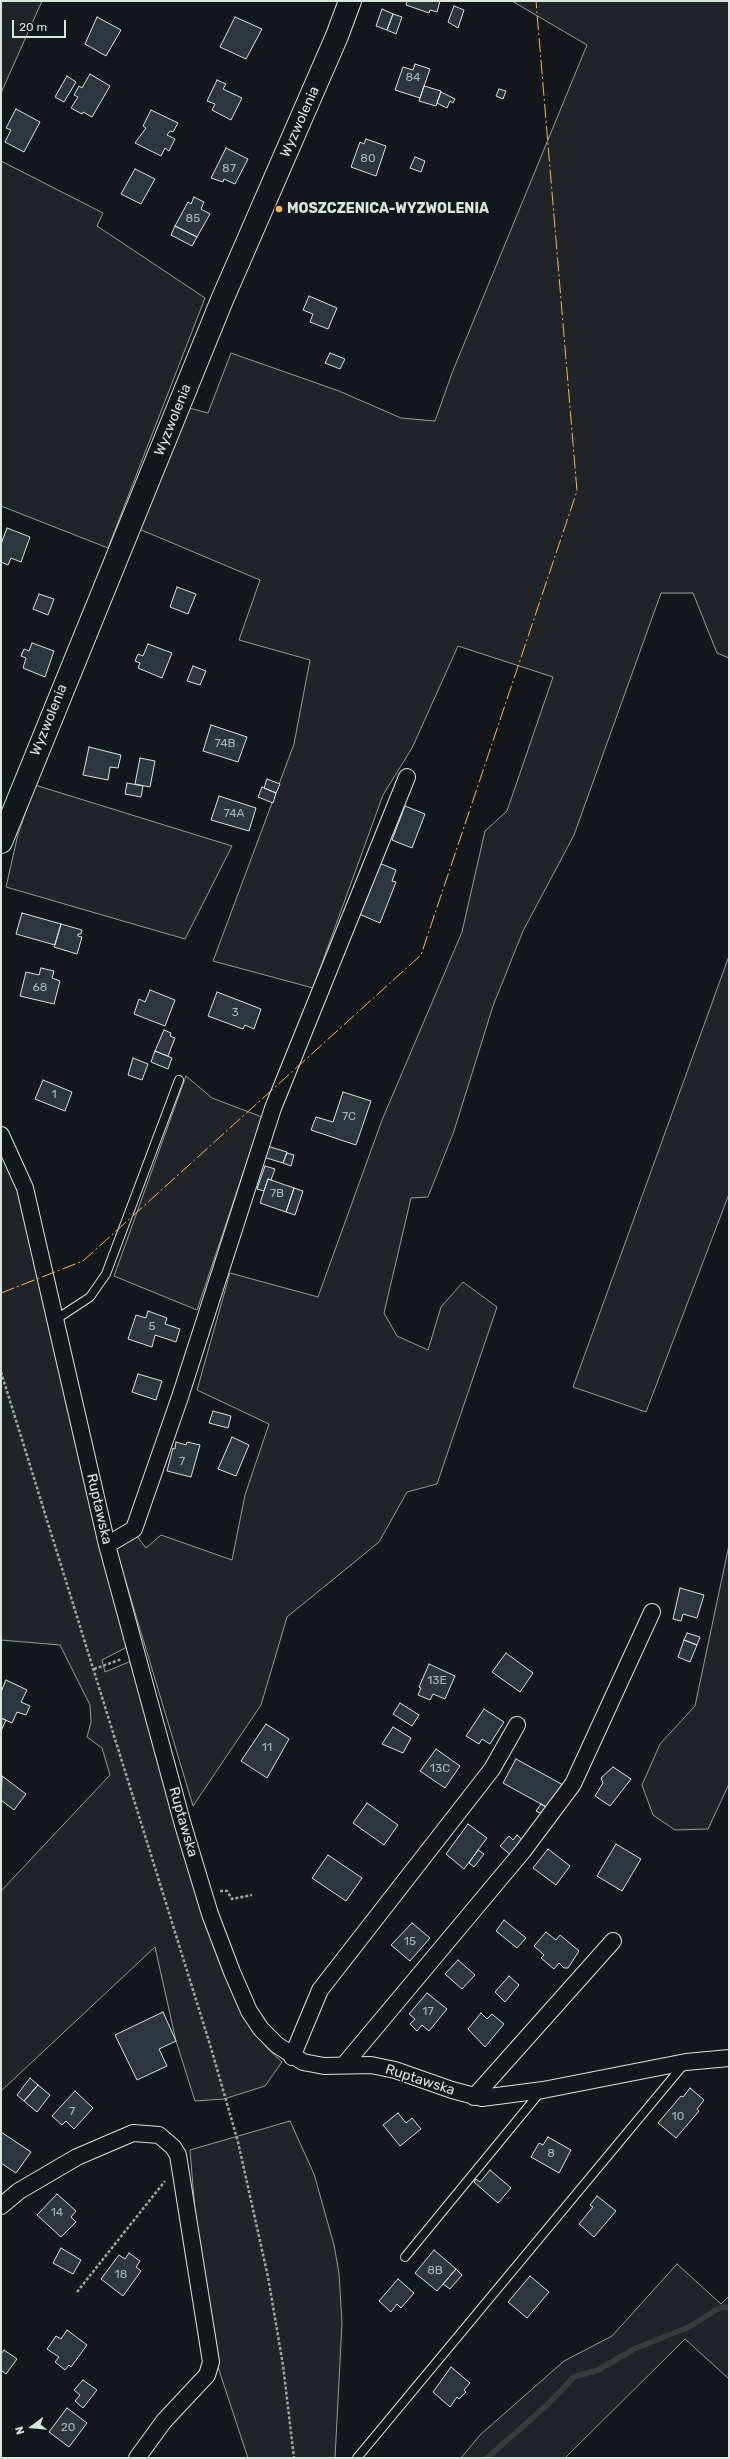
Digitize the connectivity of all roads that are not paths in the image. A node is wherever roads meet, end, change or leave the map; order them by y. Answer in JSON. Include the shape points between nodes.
{"nodes":[{"id":1,"x":350,"y":1,"type":"edge"},
{"id":2,"x":407,"y":777,"type":"dead end"},
{"id":3,"x":1,"y":842,"type":"edge"},
{"id":4,"x":178,"y":1080,"type":"dead end"},
{"id":5,"x":1,"y":1135,"type":"edge"},
{"id":6,"x":55,"y":1320,"type":"junction"},
{"id":7,"x":107,"y":1545,"type":"junction"},
{"id":8,"x":652,"y":1612,"type":"dead end"},
{"id":9,"x":517,"y":1725,"type":"dead end"},
{"id":10,"x":613,"y":1941,"type":"dead end"},
{"id":11,"x":292,"y":2057,"type":"junction"},
{"id":12,"x":729,"y":2058,"type":"edge"},
{"id":13,"x":686,"y":2062,"type":"junction"},
{"id":14,"x":344,"y":2064,"type":"junction"},
{"id":15,"x":543,"y":2090,"type":"junction"},
{"id":16,"x":474,"y":2097,"type":"junction"},
{"id":17,"x":1,"y":2206,"type":"edge"},
{"id":18,"x":405,"y":2257,"type":"dead end"},
{"id":19,"x":137,"y":2458,"type":"edge"},
{"id":20,"x":357,"y":2458,"type":"edge"}],
"edges":[{"from":1,"to":3,"type":"street","name":"Wyzwolenia","via":[[225,293]]},
{"from":2,"to":7,"type":"street","via":[[273,1108],[180,1397],[134,1529]]},
{"from":4,"to":6,"type":"lane","via":[[106,1274],[90,1296]]},
{"from":5,"to":6,"type":"street","name":"Ruptawska","via":[[25,1188]]},
{"from":6,"to":7,"type":"street","name":"Ruptawska"},
{"from":7,"to":11,"type":"street","name":"Ruptawska","via":[[204,1894],[232,1972],[249,2011],[261,2029]]},
{"from":8,"to":14,"type":"street","via":[[572,1784],[523,1851]]},
{"from":9,"to":11,"type":"street","via":[[492,1769],[320,1990]]},
{"from":10,"to":16,"type":"street"},
{"from":11,"to":14,"type":"street","name":"Ruptawska","via":[[324,2066]]},
{"from":12,"to":13,"type":"street","name":"Ruptawska"},
{"from":13,"to":15,"type":"street","name":"Ruptawska"},
{"from":13,"to":20,"type":"lane"},
{"from":14,"to":16,"type":"street","name":"Ruptawska","via":[[371,2065],[395,2070]]},
{"from":15,"to":16,"type":"street","name":"Ruptawska","via":[[492,2098]]},
{"from":15,"to":18,"type":"lane"},
{"from":17,"to":19,"type":"street","via":[[19,2191],[77,2157],[133,2133],[159,2135],[173,2147],[178,2156],[211,2362],[207,2375],[164,2421]]}]}
